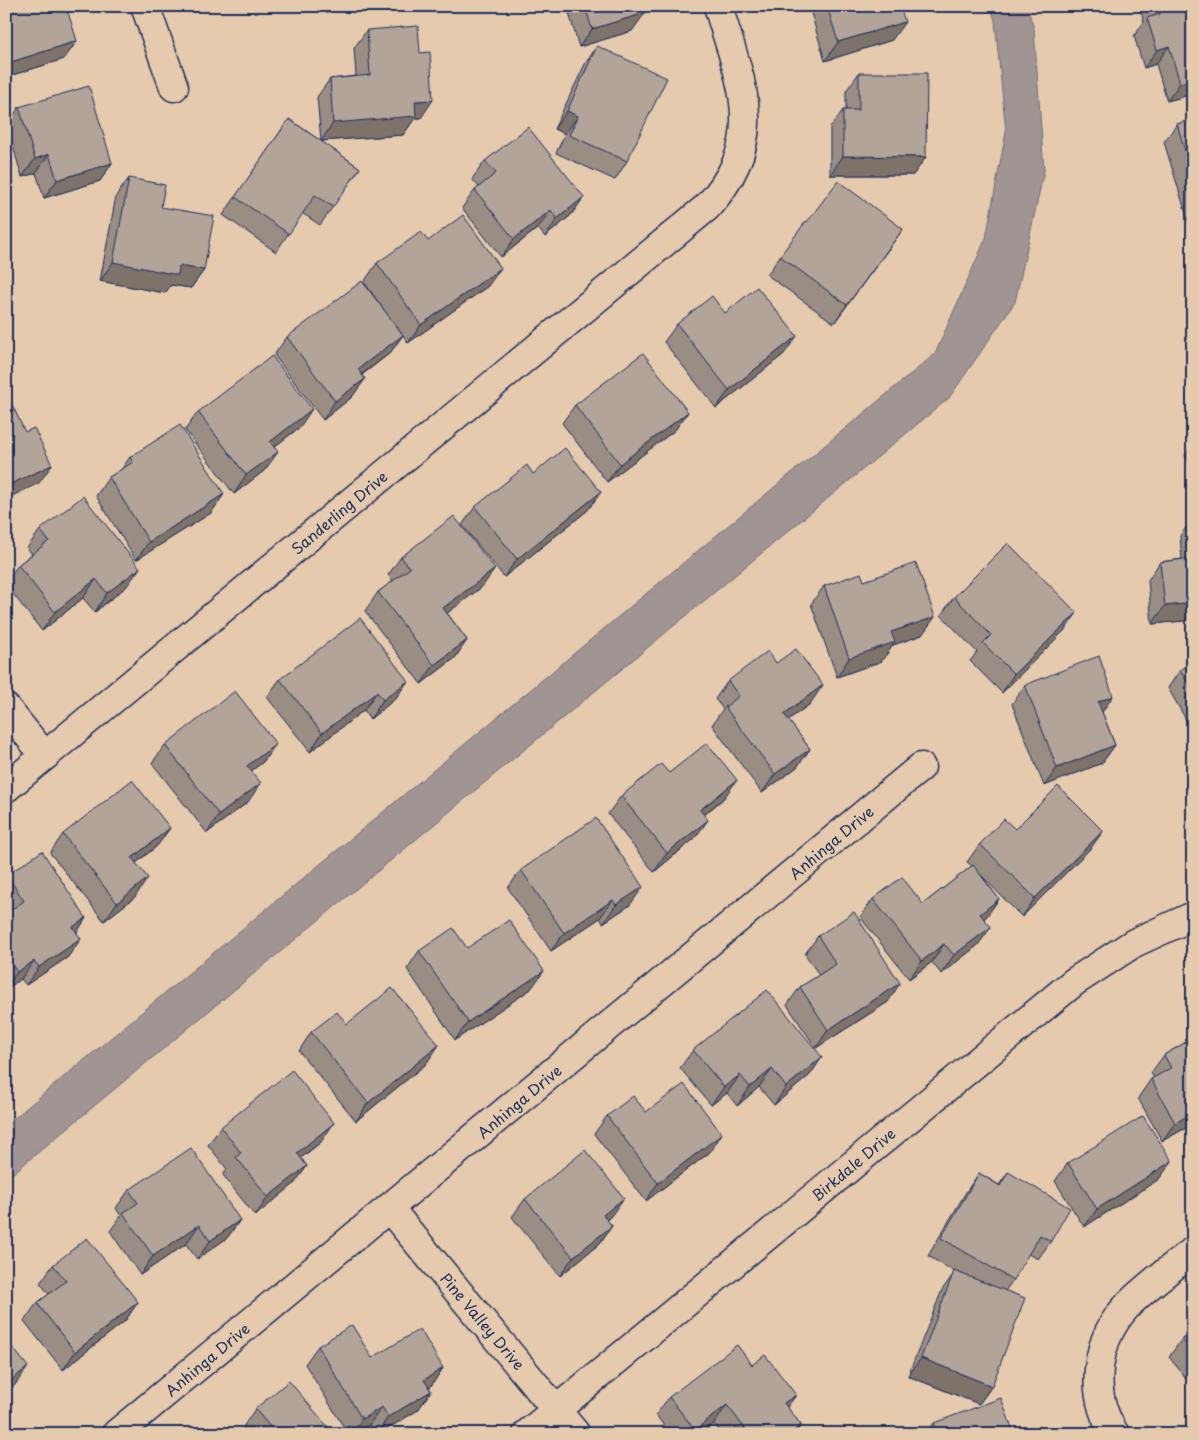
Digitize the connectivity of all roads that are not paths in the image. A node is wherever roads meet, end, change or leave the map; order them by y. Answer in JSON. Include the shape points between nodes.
{"nodes":[{"id":1,"x":144,"y":6,"type":"edge"},
{"id":2,"x":718,"y":6,"type":"edge"},
{"id":3,"x":174,"y":87,"type":"dead end"},
{"id":4,"x":6,"y":708,"type":"edge"},
{"id":5,"x":45,"y":756,"type":"junction"},
{"id":6,"x":921,"y":767,"type":"dead end"},
{"id":7,"x":6,"y":788,"type":"edge"},
{"id":8,"x":1193,"y":916,"type":"edge"},
{"id":9,"x":389,"y":1208,"type":"junction"},
{"id":10,"x":1193,"y":1251,"type":"edge"},
{"id":11,"x":556,"y":1410,"type":"junction"},
{"id":12,"x":116,"y":1434,"type":"edge"},
{"id":13,"x":527,"y":1434,"type":"edge"},
{"id":14,"x":576,"y":1434,"type":"edge"},
{"id":15,"x":1116,"y":1434,"type":"edge"}],
"edges":[{"from":1,"to":3,"type":"street"},
{"from":2,"to":5,"type":"street","name":"Sanderling Drive","via":[[741,82],[745,127],[742,149],[734,170],[707,207]]},
{"from":4,"to":5,"type":"street"},
{"from":5,"to":7,"type":"street","name":"Sanderling Drive"},
{"from":6,"to":9,"type":"street","name":"Anhinga Drive"},
{"from":8,"to":11,"type":"street","name":"Birkdale Drive","via":[[1134,943],[1074,982]]},
{"from":9,"to":11,"type":"street","name":"Pine Valley Drive"},
{"from":9,"to":12,"type":"street","name":"Anhinga Drive"},
{"from":10,"to":15,"type":"street","via":[[1129,1304],[1109,1331],[1100,1354],[1098,1377],[1100,1402]]},
{"from":11,"to":13,"type":"street","name":"Birkdale Drive"},
{"from":11,"to":14,"type":"street","name":"Pine Valley Drive"}]}
